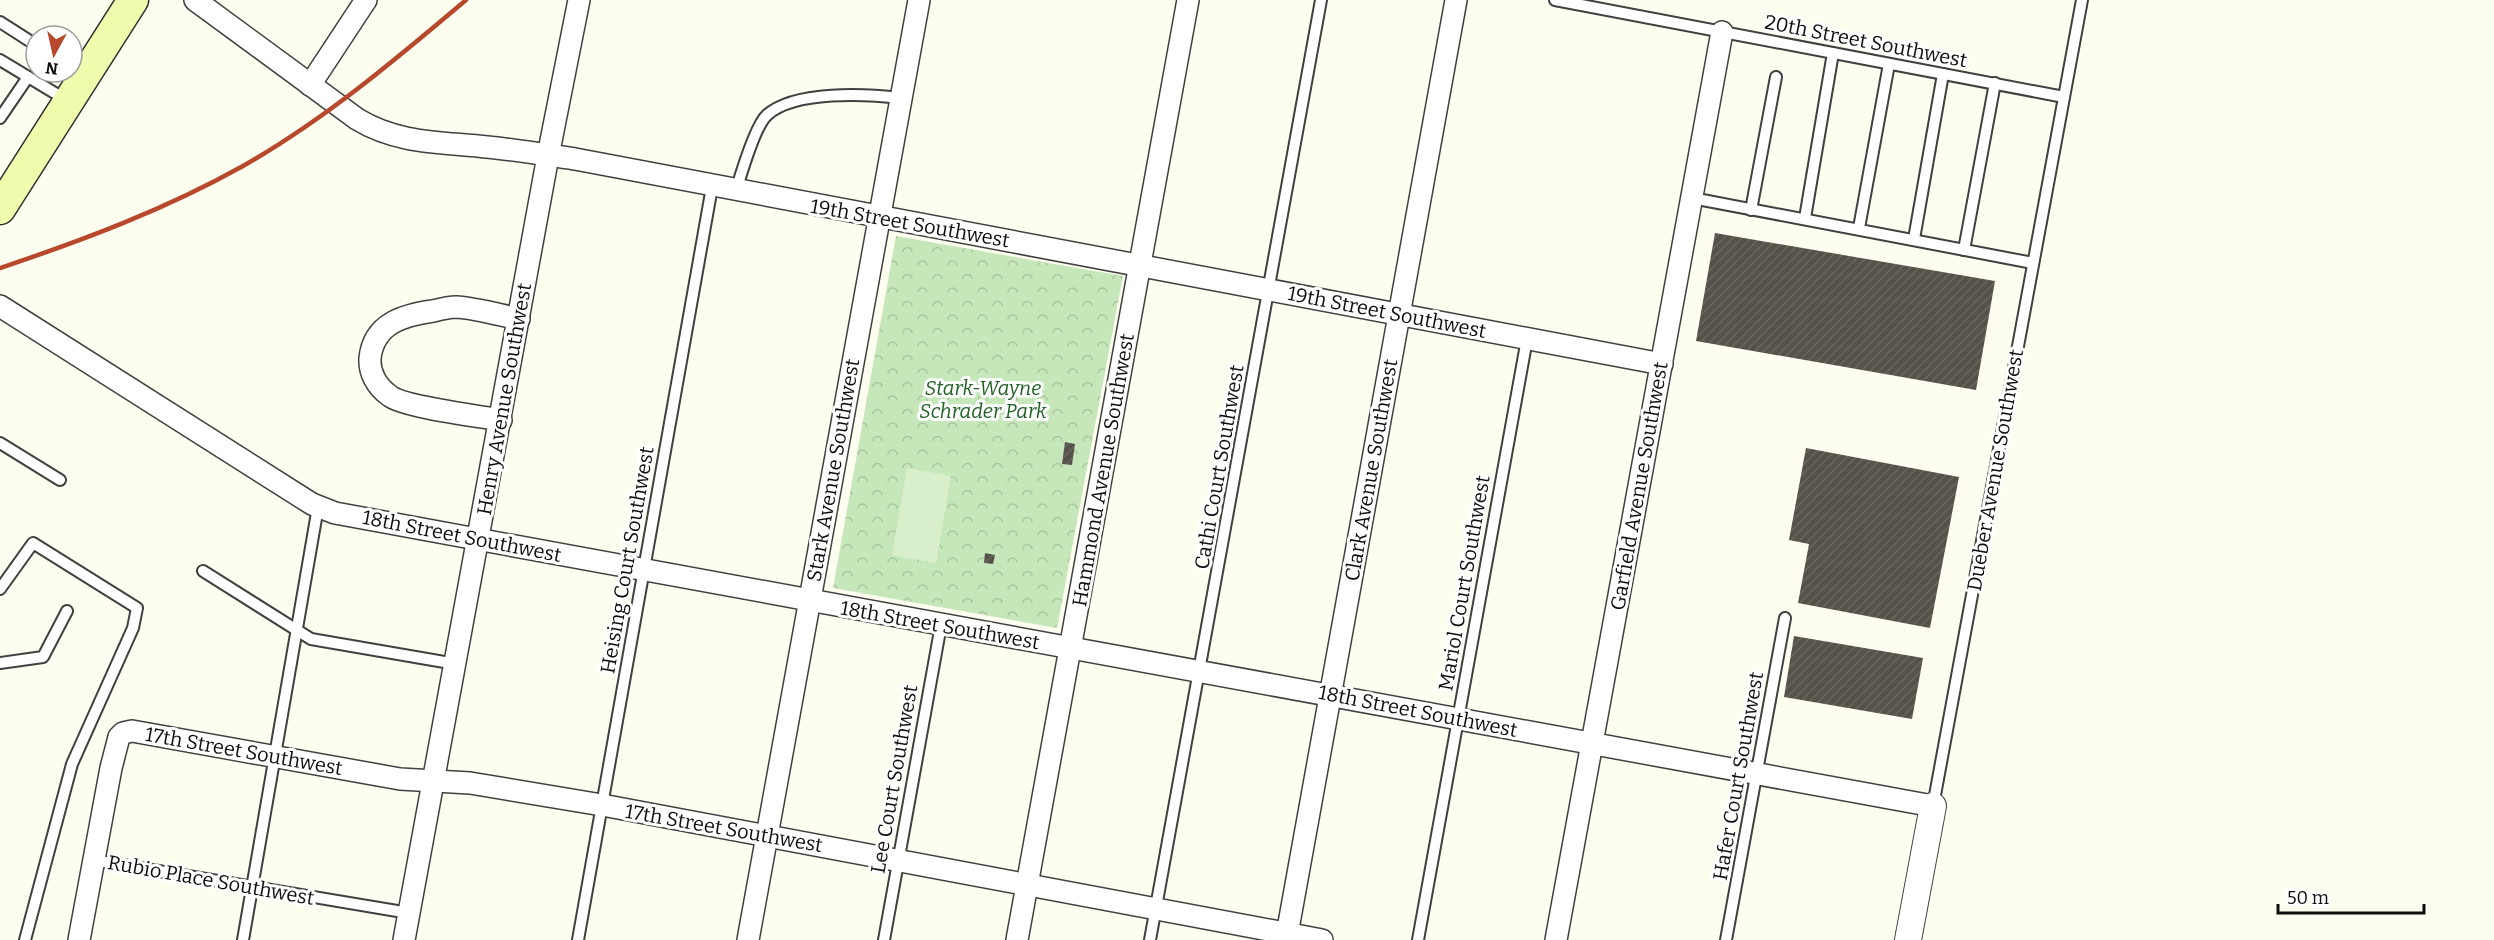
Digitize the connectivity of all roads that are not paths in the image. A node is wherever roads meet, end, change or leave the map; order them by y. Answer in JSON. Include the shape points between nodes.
{"nodes":[{"id":1,"x":195,"y":0,"type":"edge"},
{"id":2,"x":366,"y":0,"type":"edge"},
{"id":3,"x":579,"y":0,"type":"edge"},
{"id":4,"x":919,"y":0,"type":"edge"},
{"id":5,"x":1188,"y":0,"type":"edge"},
{"id":6,"x":1321,"y":0,"type":"edge"},
{"id":7,"x":1456,"y":0,"type":"edge"},
{"id":8,"x":1555,"y":0,"type":"edge"},
{"id":9,"x":2082,"y":0,"type":"edge"},
{"id":10,"x":129,"y":2,"type":"edge"},
{"id":11,"x":0,"y":22,"type":"edge"},
{"id":12,"x":1722,"y":32,"type":"junction"},
{"id":13,"x":24,"y":37,"type":"edge"},
{"id":14,"x":1833,"y":53,"type":"junction"},
{"id":15,"x":0,"y":60,"type":"edge"},
{"id":16,"x":1889,"y":63,"type":"junction"},
{"id":17,"x":84,"y":69,"type":"edge"},
{"id":18,"x":1943,"y":74,"type":"junction"},
{"id":19,"x":24,"y":75,"type":"edge"},
{"id":20,"x":1776,"y":77,"type":"dead end"},
{"id":21,"x":24,"y":83,"type":"edge"},
{"id":22,"x":1995,"y":83,"type":"junction"},
{"id":23,"x":74,"y":84,"type":"edge"},
{"id":24,"x":310,"y":85,"type":"junction"},
{"id":25,"x":2064,"y":97,"type":"junction"},
{"id":26,"x":901,"y":98,"type":"junction"},
{"id":27,"x":0,"y":118,"type":"edge"},
{"id":28,"x":548,"y":156,"type":"junction"},
{"id":29,"x":712,"y":187,"type":"junction"},
{"id":30,"x":736,"y":191,"type":"junction"},
{"id":31,"x":1692,"y":198,"type":"junction"},
{"id":32,"x":0,"y":209,"type":"edge"},
{"id":33,"x":1751,"y":210,"type":"junction"},
{"id":34,"x":879,"y":217,"type":"junction"},
{"id":35,"x":1805,"y":218,"type":"junction"},
{"id":36,"x":1859,"y":228,"type":"junction"},
{"id":37,"x":1914,"y":239,"type":"junction"},
{"id":38,"x":1964,"y":250,"type":"junction"},
{"id":39,"x":2033,"y":263,"type":"junction"},
{"id":40,"x":1140,"y":266,"type":"junction"},
{"id":41,"x":1269,"y":290,"type":"junction"},
{"id":42,"x":0,"y":306,"type":"edge"},
{"id":43,"x":1399,"y":315,"type":"junction"},
{"id":44,"x":519,"y":319,"type":"junction"},
{"id":45,"x":1527,"y":339,"type":"junction"},
{"id":46,"x":1662,"y":364,"type":"junction"},
{"id":47,"x":501,"y":420,"type":"junction"},
{"id":48,"x":0,"y":443,"type":"edge"},
{"id":49,"x":60,"y":480,"type":"dead end"},
{"id":50,"x":318,"y":507,"type":"junction"},
{"id":51,"x":479,"y":540,"type":"junction"},
{"id":52,"x":644,"y":570,"type":"junction"},
{"id":53,"x":203,"y":571,"type":"dead end"},
{"id":54,"x":0,"y":589,"type":"edge"},
{"id":55,"x":809,"y":601,"type":"junction"},
{"id":56,"x":67,"y":611,"type":"dead end"},
{"id":57,"x":1785,"y":618,"type":"dead end"},
{"id":58,"x":941,"y":625,"type":"junction"},
{"id":59,"x":297,"y":630,"type":"junction"},
{"id":60,"x":1070,"y":648,"type":"junction"},
{"id":61,"x":0,"y":663,"type":"edge"},
{"id":62,"x":456,"y":664,"type":"junction"},
{"id":63,"x":1200,"y":672,"type":"junction"},
{"id":64,"x":1330,"y":695,"type":"junction"},
{"id":65,"x":1458,"y":718,"type":"junction"},
{"id":66,"x":1591,"y":744,"type":"junction"},
{"id":67,"x":274,"y":756,"type":"junction"},
{"id":68,"x":1757,"y":775,"type":"junction"},
{"id":69,"x":434,"y":781,"type":"junction"},
{"id":70,"x":602,"y":805,"type":"junction"},
{"id":71,"x":1933,"y":806,"type":"junction"},
{"id":72,"x":767,"y":836,"type":"junction"},
{"id":73,"x":898,"y":859,"type":"junction"},
{"id":74,"x":93,"y":860,"type":"junction"},
{"id":75,"x":1026,"y":883,"type":"junction"},
{"id":76,"x":252,"y":887,"type":"junction"},
{"id":77,"x":1156,"y":910,"type":"junction"},
{"id":78,"x":409,"y":914,"type":"junction"},
{"id":79,"x":1286,"y":937,"type":"edge"},
{"id":80,"x":25,"y":940,"type":"edge"},
{"id":81,"x":79,"y":940,"type":"edge"},
{"id":82,"x":243,"y":940,"type":"edge"},
{"id":83,"x":404,"y":940,"type":"edge"},
{"id":84,"x":578,"y":940,"type":"edge"},
{"id":85,"x":748,"y":940,"type":"edge"},
{"id":86,"x":884,"y":940,"type":"edge"},
{"id":87,"x":1017,"y":940,"type":"edge"},
{"id":88,"x":1150,"y":940,"type":"edge"},
{"id":89,"x":1322,"y":940,"type":"edge"},
{"id":90,"x":1418,"y":940,"type":"edge"},
{"id":91,"x":1556,"y":940,"type":"edge"},
{"id":92,"x":1726,"y":940,"type":"edge"},
{"id":93,"x":1908,"y":940,"type":"edge"}],
"edges":[{"from":1,"to":24,"type":"street","name":"19th Street Southwest"},
{"from":2,"to":24,"type":"street"},
{"from":3,"to":28,"type":"street","name":"Henry Avenue Southwest"},
{"from":4,"to":26,"type":"street","name":"Stark Avenue Southwest"},
{"from":5,"to":40,"type":"street","name":"Hammond Avenue Southwest"},
{"from":6,"to":41,"type":"lane","name":"Cathi Court Southwest"},
{"from":7,"to":43,"type":"street","name":"Clark Avenue Southwest"},
{"from":8,"to":12,"type":"lane","name":"20th Street Southwest"},
{"from":9,"to":25,"type":"lane","name":"Dueber Avenue Southwest"},
{"from":10,"to":17,"type":"main road"},
{"from":11,"to":13,"type":"lane"},
{"from":12,"to":14,"type":"lane","name":"20th Street Southwest"},
{"from":12,"to":31,"type":"street","name":"Garfield Avenue Southwest"},
{"from":14,"to":16,"type":"lane","name":"20th Street Southwest"},
{"from":14,"to":35,"type":"lane"},
{"from":15,"to":19,"type":"lane"},
{"from":16,"to":18,"type":"lane","name":"20th Street Southwest"},
{"from":16,"to":36,"type":"lane"},
{"from":18,"to":22,"type":"lane","name":"20th Street Southwest"},
{"from":18,"to":37,"type":"lane"},
{"from":20,"to":33,"type":"lane"},
{"from":21,"to":27,"type":"lane"},
{"from":22,"to":25,"type":"lane","name":"20th Street Southwest"},
{"from":22,"to":38,"type":"lane"},
{"from":23,"to":32,"type":"main road"},
{"from":24,"to":28,"type":"street","name":"19th Street Southwest","via":[[362,122],[390,135]]},
{"from":25,"to":39,"type":"lane","name":"Dueber Avenue Southwest"},
{"from":26,"to":30,"type":"lane","via":[[868,94],[814,98],[791,102],[766,116],[748,152]]},
{"from":26,"to":34,"type":"street","name":"Stark Avenue Southwest"},
{"from":28,"to":29,"type":"street","name":"19th Street Southwest"},
{"from":28,"to":44,"type":"street","name":"Henry Avenue Southwest"},
{"from":29,"to":30,"type":"street","name":"19th Street Southwest"},
{"from":29,"to":52,"type":"lane","name":"Heising Court Southwest"},
{"from":30,"to":34,"type":"street","name":"19th Street Southwest"},
{"from":31,"to":33,"type":"lane"},
{"from":31,"to":46,"type":"street","name":"Garfield Avenue Southwest"},
{"from":33,"to":35,"type":"lane"},
{"from":34,"to":40,"type":"street","name":"19th Street Southwest"},
{"from":34,"to":55,"type":"street","name":"Stark Avenue Southwest"},
{"from":35,"to":36,"type":"lane"},
{"from":36,"to":37,"type":"lane"},
{"from":37,"to":38,"type":"lane"},
{"from":38,"to":39,"type":"lane"},
{"from":39,"to":71,"type":"lane","name":"Dueber Avenue Southwest"},
{"from":40,"to":41,"type":"street","name":"19th Street Southwest"},
{"from":40,"to":60,"type":"street","name":"Hammond Avenue Southwest"},
{"from":41,"to":43,"type":"street","name":"19th Street Southwest"},
{"from":41,"to":63,"type":"lane","name":"Cathi Court Southwest"},
{"from":42,"to":50,"type":"street","name":"18th Street Southwest"},
{"from":43,"to":45,"type":"street","name":"19th Street Southwest"},
{"from":43,"to":64,"type":"street","name":"Clark Avenue Southwest"},
{"from":44,"to":47,"type":"street","name":"Henry Avenue Southwest"},
{"from":44,"to":47,"type":"street","via":[[455,307],[406,315],[377,336],[370,356],[374,378],[383,391],[398,401]]},
{"from":45,"to":46,"type":"street","name":"19th Street Southwest"},
{"from":45,"to":65,"type":"lane","name":"Mariol Court Southwest"},
{"from":46,"to":66,"type":"street","name":"Garfield Avenue Southwest"},
{"from":47,"to":51,"type":"street","name":"Henry Avenue Southwest"},
{"from":48,"to":49,"type":"lane"},
{"from":50,"to":51,"type":"street","name":"18th Street Southwest"},
{"from":50,"to":59,"type":"lane"},
{"from":51,"to":52,"type":"street","name":"18th Street Southwest"},
{"from":51,"to":62,"type":"street","name":"Henry Avenue Southwest"},
{"from":52,"to":55,"type":"street","name":"18th Street Southwest"},
{"from":52,"to":70,"type":"lane","name":"Heising Court Southwest"},
{"from":53,"to":59,"type":"lane"},
{"from":54,"to":80,"type":"lane","via":[[33,543],[137,608],[133,628],[72,764]]},
{"from":55,"to":58,"type":"street","name":"18th Street Southwest"},
{"from":55,"to":72,"type":"street","name":"Stark Avenue Southwest"},
{"from":56,"to":61,"type":"lane","via":[[43,657]]},
{"from":57,"to":68,"type":"lane","name":"Hafer Court Southwest"},
{"from":58,"to":60,"type":"street","name":"18th Street Southwest"},
{"from":58,"to":73,"type":"lane","name":"Lee Court Southwest"},
{"from":59,"to":62,"type":"lane","via":[[311,639]]},
{"from":59,"to":67,"type":"lane"},
{"from":60,"to":63,"type":"street","name":"18th Street Southwest"},
{"from":60,"to":75,"type":"street","name":"Hammond Avenue Southwest"},
{"from":62,"to":69,"type":"street","name":"Henry Avenue Southwest"},
{"from":63,"to":64,"type":"street","name":"18th Street Southwest"},
{"from":63,"to":77,"type":"lane","name":"Cathi Court Southwest"},
{"from":64,"to":65,"type":"street","name":"18th Street Southwest"},
{"from":64,"to":79,"type":"street","name":"Clark Avenue Southwest"},
{"from":65,"to":66,"type":"street","name":"18th Street Southwest"},
{"from":65,"to":90,"type":"lane","name":"Mariol Court Southwest"},
{"from":66,"to":68,"type":"street","name":"18th Street Southwest"},
{"from":66,"to":91,"type":"street","name":"Garfield Avenue Southwest"},
{"from":67,"to":69,"type":"street","name":"17th Street Southwest","via":[[400,779]]},
{"from":67,"to":74,"type":"street","name":"17th Street Southwest","via":[[132,731],[123,733],[111,768]]},
{"from":67,"to":76,"type":"lane"},
{"from":68,"to":71,"type":"street","name":"18th Street Southwest"},
{"from":68,"to":92,"type":"lane","name":"Hafer Court Southwest"},
{"from":69,"to":70,"type":"street","name":"17th Street Southwest","via":[[470,783]]},
{"from":69,"to":78,"type":"street","name":"Henry Avenue Southwest"},
{"from":70,"to":72,"type":"street","name":"17th Street Southwest"},
{"from":70,"to":84,"type":"lane","name":"Heising Court Southwest"},
{"from":71,"to":93,"type":"street","name":"Dueber Avenue Southwest"},
{"from":72,"to":73,"type":"street","name":"17th Street Southwest"},
{"from":72,"to":85,"type":"street","name":"Stark Avenue Southwest"},
{"from":73,"to":75,"type":"street","name":"17th Street Southwest"},
{"from":73,"to":86,"type":"lane","name":"Lee Court Southwest"},
{"from":74,"to":76,"type":"lane","name":"Rubio Place Southwest"},
{"from":74,"to":81,"type":"street","name":"Rubio Place Southwest"},
{"from":75,"to":77,"type":"street","name":"17th Street Southwest"},
{"from":75,"to":87,"type":"street","name":"Hammond Avenue Southwest"},
{"from":76,"to":78,"type":"lane","name":"Rubio Place Southwest"},
{"from":76,"to":82,"type":"lane"},
{"from":77,"to":79,"type":"street","name":"17th Street Southwest"},
{"from":77,"to":88,"type":"lane","name":"Cathi Court Southwest"},
{"from":78,"to":83,"type":"street","name":"Henry Avenue Southwest"},
{"from":79,"to":89,"type":"street","name":"17th Street Southwest"}]}
